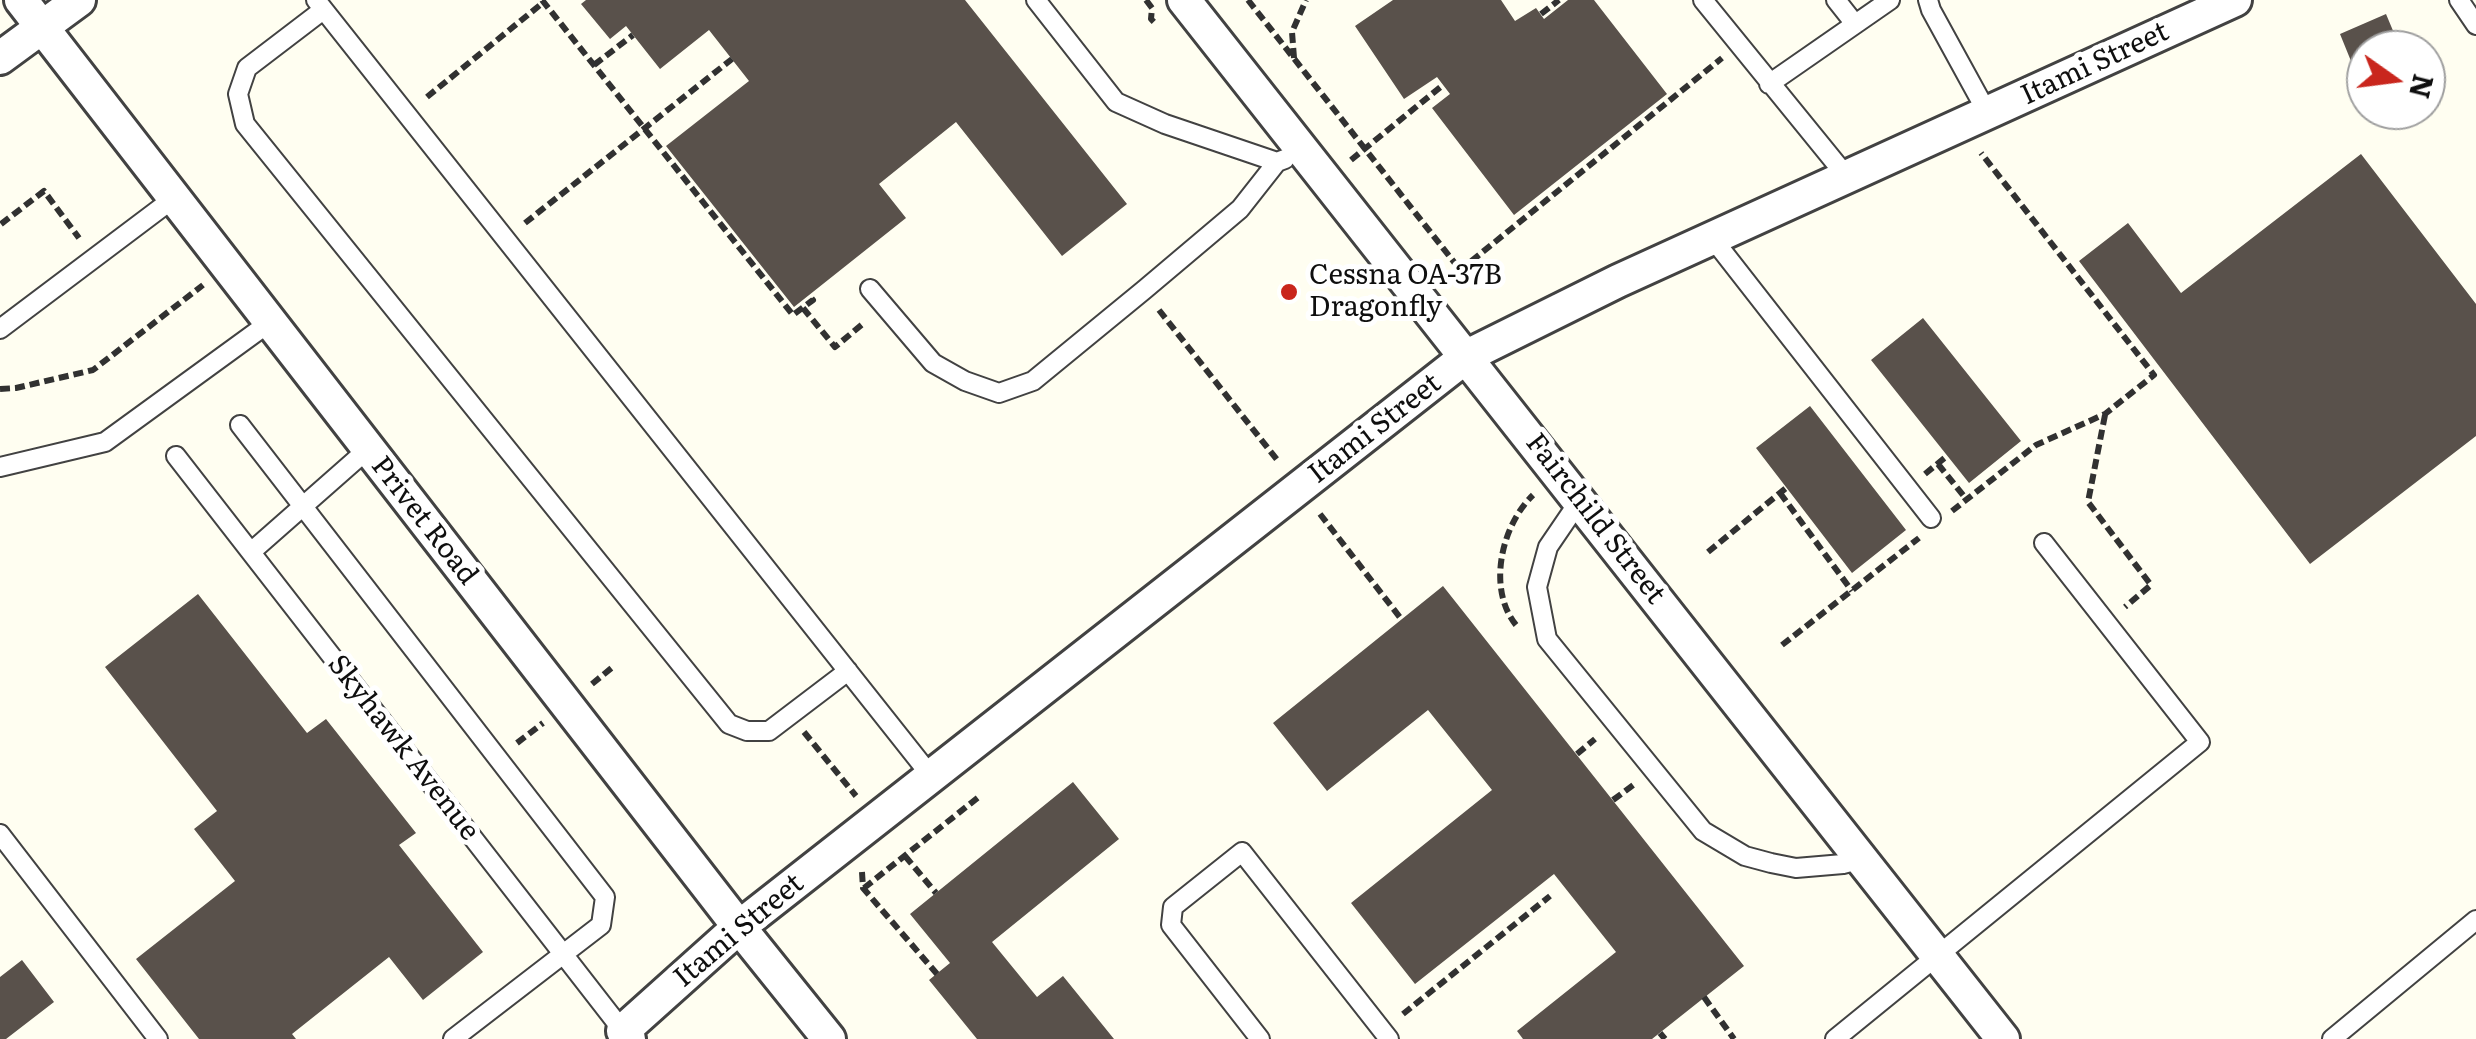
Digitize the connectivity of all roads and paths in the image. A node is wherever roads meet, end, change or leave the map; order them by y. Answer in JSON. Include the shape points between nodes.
{"nodes":[{"id":1,"x":21,"y":0,"type":"edge"},
{"id":2,"x":79,"y":0,"type":"edge"},
{"id":3,"x":1036,"y":0,"type":"edge"},
{"id":4,"x":1184,"y":0,"type":"edge"},
{"id":5,"x":1248,"y":0,"type":"edge"},
{"id":6,"x":1306,"y":0,"type":"edge"},
{"id":7,"x":1560,"y":0,"type":"edge"},
{"id":8,"x":1703,"y":0,"type":"edge"},
{"id":9,"x":1836,"y":0,"type":"edge"},
{"id":10,"x":1890,"y":0,"type":"edge"},
{"id":11,"x":1928,"y":0,"type":"edge"},
{"id":12,"x":2235,"y":0,"type":"edge"},
{"id":13,"x":2459,"y":0,"type":"edge"},
{"id":14,"x":544,"y":1,"type":"edge"},
{"id":15,"x":319,"y":5,"type":"edge"},
{"id":16,"x":1541,"y":14,"type":"dead end"},
{"id":17,"x":1855,"y":24,"type":"junction"},
{"id":18,"x":2476,"y":24,"type":"edge"},
{"id":19,"x":42,"y":29,"type":"junction"},
{"id":20,"x":633,"y":35,"type":"dead end"},
{"id":21,"x":1738,"y":44,"type":"junction"},
{"id":22,"x":0,"y":58,"type":"edge"},
{"id":23,"x":732,"y":59,"type":"dead end"},
{"id":24,"x":1294,"y":60,"type":"junction"},
{"id":25,"x":594,"y":65,"type":"junction"},
{"id":26,"x":1769,"y":84,"type":"junction"},
{"id":27,"x":1443,"y":85,"type":"dead end"},
{"id":28,"x":406,"y":114,"type":"junction"},
{"id":29,"x":1974,"y":120,"type":"junction"},
{"id":30,"x":644,"y":128,"type":"junction"},
{"id":31,"x":1365,"y":149,"type":"junction"},
{"id":32,"x":1291,"y":157,"type":"junction"},
{"id":33,"x":1847,"y":178,"type":"junction"},
{"id":34,"x":1327,"y":180,"type":"junction"},
{"id":35,"x":174,"y":198,"type":"junction"},
{"id":36,"x":1,"y":224,"type":"edge"},
{"id":37,"x":505,"y":238,"type":"junction"},
{"id":38,"x":1712,"y":239,"type":"junction"},
{"id":39,"x":94,"y":258,"type":"junction"},
{"id":40,"x":227,"y":267,"type":"junction"},
{"id":41,"x":1460,"y":270,"type":"junction"},
{"id":42,"x":870,"y":289,"type":"dead end"},
{"id":43,"x":1144,"y":290,"type":"junction"},
{"id":44,"x":1416,"y":293,"type":"junction"},
{"id":45,"x":809,"y":295,"type":"dead end"},
{"id":46,"x":885,"y":306,"type":"junction"},
{"id":47,"x":803,"y":308,"type":"junction"},
{"id":48,"x":270,"y":322,"type":"junction"},
{"id":49,"x":0,"y":330,"type":"edge"},
{"id":50,"x":1467,"y":356,"type":"junction"},
{"id":51,"x":0,"y":389,"type":"edge"},
{"id":52,"x":2106,"y":414,"type":"junction"},
{"id":53,"x":240,"y":425,"type":"dead end"},
{"id":54,"x":368,"y":449,"type":"junction"},
{"id":55,"x":176,"y":456,"type":"dead end"},
{"id":56,"x":1938,"y":464,"type":"dead end"},
{"id":57,"x":0,"y":467,"type":"edge"},
{"id":58,"x":1299,"y":488,"type":"junction"},
{"id":59,"x":1580,"y":500,"type":"junction"},
{"id":60,"x":1967,"y":500,"type":"junction"},
{"id":61,"x":303,"y":506,"type":"junction"},
{"id":62,"x":1931,"y":525,"type":"junction"},
{"id":63,"x":2044,"y":543,"type":"dead end"},
{"id":64,"x":251,"y":552,"type":"junction"},
{"id":65,"x":1708,"y":552,"type":"dead end"},
{"id":66,"x":1852,"y":591,"type":"junction"},
{"id":67,"x":1402,"y":620,"type":"dead end"},
{"id":68,"x":2106,"y":622,"type":"junction"},
{"id":69,"x":1782,"y":645,"type":"dead end"},
{"id":70,"x":848,"y":671,"type":"junction"},
{"id":71,"x":931,"y":776,"type":"junction"},
{"id":72,"x":980,"y":796,"type":"dead end"},
{"id":73,"x":0,"y":834,"type":"edge"},
{"id":74,"x":905,"y":855,"type":"junction"},
{"id":75,"x":1862,"y":859,"type":"junction"},
{"id":76,"x":863,"y":888,"type":"dead end"},
{"id":77,"x":936,"y":893,"type":"dead end"},
{"id":78,"x":1550,"y":896,"type":"dead end"},
{"id":79,"x":2476,"y":920,"type":"edge"},
{"id":80,"x":739,"y":927,"type":"junction"},
{"id":81,"x":564,"y":956,"type":"junction"},
{"id":82,"x":1939,"y":956,"type":"junction"},
{"id":83,"x":1704,"y":997,"type":"dead end"},
{"id":84,"x":626,"y":1035,"type":"edge"},
{"id":85,"x":1386,"y":1035,"type":"edge"},
{"id":86,"x":158,"y":1039,"type":"edge"},
{"id":87,"x":453,"y":1039,"type":"edge"},
{"id":88,"x":829,"y":1039,"type":"edge"},
{"id":89,"x":1260,"y":1039,"type":"edge"},
{"id":90,"x":1734,"y":1039,"type":"edge"},
{"id":91,"x":1835,"y":1039,"type":"edge"},
{"id":92,"x":2003,"y":1039,"type":"edge"},
{"id":93,"x":2332,"y":1039,"type":"edge"}],
"edges":[{"from":1,"to":19,"type":"street","name":"Privet Road"},
{"from":2,"to":19,"type":"street"},
{"from":3,"to":32,"type":"lane","via":[[1116,102],[1165,124]]},
{"from":4,"to":32,"type":"street","name":"Fairchild Street"},
{"from":5,"to":24,"type":"path"},
{"from":6,"to":24,"type":"path","via":[[1292,32]]},
{"from":7,"to":16,"type":"path"},
{"from":8,"to":21,"type":"lane"},
{"from":9,"to":17,"type":"lane"},
{"from":10,"to":17,"type":"lane"},
{"from":11,"to":29,"type":"lane"},
{"from":12,"to":29,"type":"street","name":"Itami Street"},
{"from":13,"to":18,"type":"lane"},
{"from":14,"to":25,"type":"path"},
{"from":14,"to":28,"type":"path"},
{"from":15,"to":28,"type":"lane"},
{"from":15,"to":70,"type":"lane","via":[[247,68],[238,94],[246,124],[729,724],[769,731]]},
{"from":17,"to":26,"type":"lane"},
{"from":19,"to":22,"type":"street"},
{"from":19,"to":35,"type":"street","name":"Privet Road"},
{"from":20,"to":25,"type":"path"},
{"from":21,"to":26,"type":"lane"},
{"from":21,"to":41,"type":"path"},
{"from":23,"to":30,"type":"path"},
{"from":24,"to":31,"type":"path"},
{"from":25,"to":30,"type":"path"},
{"from":26,"to":33,"type":"lane"},
{"from":27,"to":31,"type":"path"},
{"from":28,"to":37,"type":"lane"},
{"from":29,"to":33,"type":"street","name":"Itami Street"},
{"from":29,"to":52,"type":"path","via":[[2154,375]]},
{"from":30,"to":37,"type":"path"},
{"from":30,"to":47,"type":"path","via":[[793,315]]},
{"from":31,"to":34,"type":"path"},
{"from":31,"to":41,"type":"path"},
{"from":32,"to":34,"type":"street","name":"Fairchild Street"},
{"from":32,"to":43,"type":"lane"},
{"from":33,"to":38,"type":"street","name":"Itami Street"},
{"from":34,"to":44,"type":"street","name":"Fairchild Street"},
{"from":35,"to":39,"type":"lane"},
{"from":35,"to":40,"type":"street","name":"Privet Road"},
{"from":36,"to":39,"type":"path","via":[[44,190]]},
{"from":37,"to":70,"type":"lane"},
{"from":38,"to":50,"type":"street","name":"Itami Street"},
{"from":38,"to":62,"type":"lane"},
{"from":39,"to":49,"type":"lane"},
{"from":40,"to":48,"type":"street","name":"Privet Road"},
{"from":40,"to":51,"type":"path","via":[[92,370]]},
{"from":41,"to":44,"type":"path"},
{"from":42,"to":46,"type":"lane"},
{"from":43,"to":46,"type":"lane","via":[[1033,381],[999,392],[933,362]]},
{"from":43,"to":58,"type":"path"},
{"from":44,"to":50,"type":"street","name":"Fairchild Street"},
{"from":45,"to":47,"type":"path","via":[[813,300]]},
{"from":46,"to":47,"type":"path","via":[[835,347]]},
{"from":48,"to":54,"type":"street","name":"Privet Road"},
{"from":48,"to":57,"type":"lane","via":[[105,442]]},
{"from":50,"to":58,"type":"street","name":"Itami Street"},
{"from":50,"to":59,"type":"street","name":"Fairchild Street"},
{"from":52,"to":60,"type":"path","via":[[2036,445]]},
{"from":52,"to":68,"type":"path","via":[[2088,502],[2151,586]]},
{"from":53,"to":61,"type":"lane"},
{"from":54,"to":61,"type":"lane"},
{"from":54,"to":80,"type":"street","name":"Privet Road"},
{"from":55,"to":64,"type":"lane","name":"Skyhawk Avenue"},
{"from":56,"to":60,"type":"path"},
{"from":58,"to":67,"type":"path"},
{"from":58,"to":71,"type":"street","name":"Itami Street"},
{"from":59,"to":75,"type":"street","name":"Fairchild Street"},
{"from":59,"to":75,"type":"lane","via":[[1548,547],[1537,587],[1547,639],[1703,831],[1745,856],[1796,868]]},
{"from":60,"to":62,"type":"path"},
{"from":61,"to":64,"type":"lane"},
{"from":61,"to":81,"type":"lane","via":[[605,897],[601,925]]},
{"from":62,"to":66,"type":"path"},
{"from":63,"to":68,"type":"lane"},
{"from":64,"to":81,"type":"lane","name":"Skyhawk Avenue"},
{"from":65,"to":66,"type":"path","via":[[1783,491]]},
{"from":66,"to":69,"type":"path"},
{"from":68,"to":82,"type":"lane","via":[[2200,742]]},
{"from":70,"to":71,"type":"lane"},
{"from":71,"to":80,"type":"street","name":"Itami Street"},
{"from":72,"to":74,"type":"path"},
{"from":73,"to":86,"type":"lane"},
{"from":74,"to":76,"type":"path"},
{"from":74,"to":77,"type":"path"},
{"from":75,"to":82,"type":"street","name":"Fairchild Street"},
{"from":78,"to":85,"type":"path"},
{"from":79,"to":93,"type":"lane"},
{"from":80,"to":84,"type":"street","name":"Itami Street"},
{"from":80,"to":88,"type":"street","name":"Privet Road"},
{"from":81,"to":84,"type":"lane","name":"Skyhawk Avenue"},
{"from":81,"to":87,"type":"lane"},
{"from":82,"to":91,"type":"lane"},
{"from":82,"to":92,"type":"street","name":"Fairchild Street"},
{"from":83,"to":90,"type":"path"},
{"from":85,"to":89,"type":"lane","via":[[1242,852],[1173,908],[1172,925]]}]}
